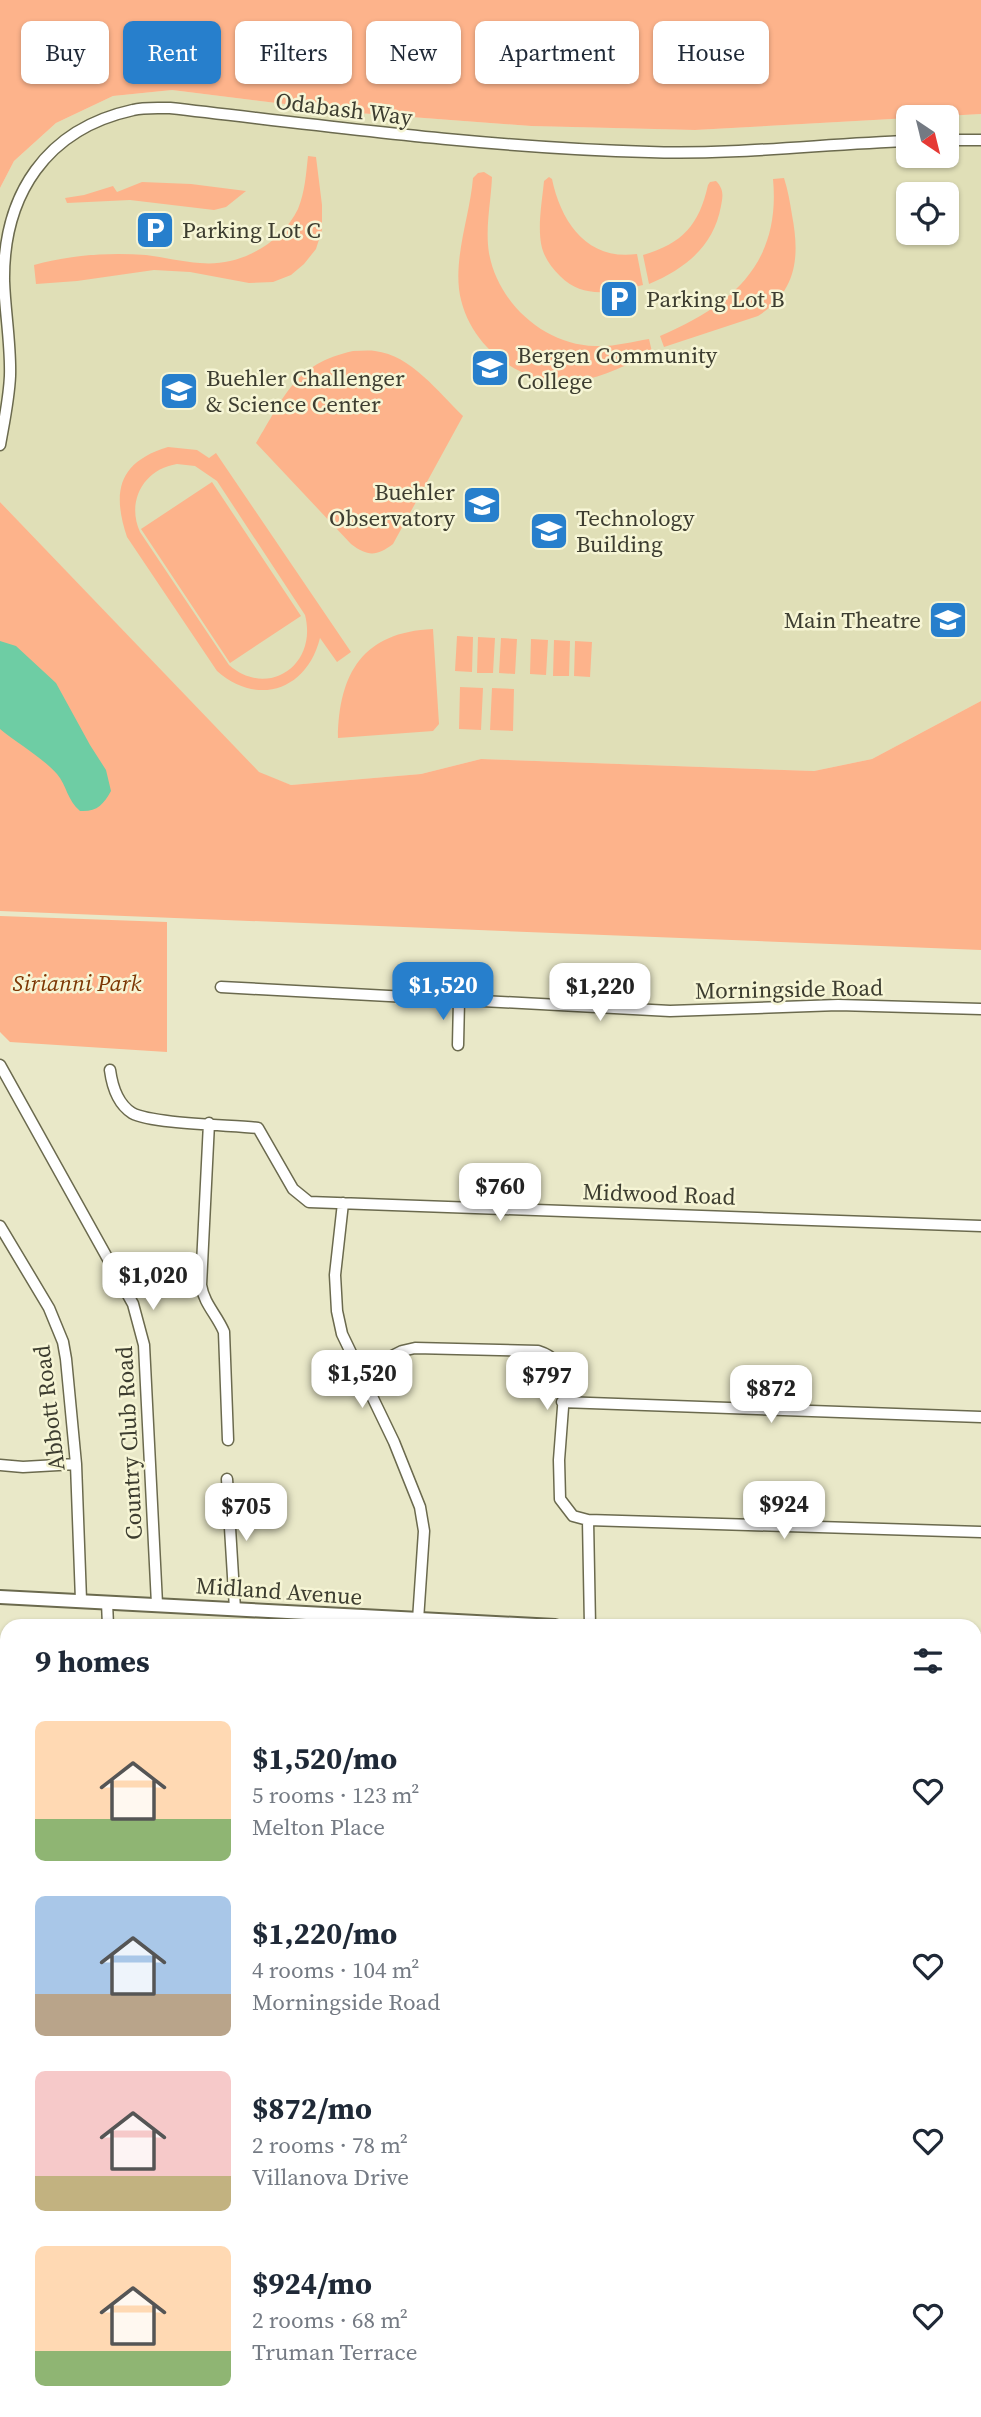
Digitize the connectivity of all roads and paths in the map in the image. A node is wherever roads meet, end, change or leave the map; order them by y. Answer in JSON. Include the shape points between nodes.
{"nodes":[{"id":1,"x":959,"y":140,"type":"edge"},
{"id":2,"x":981,"y":140,"type":"edge"},
{"id":3,"x":896,"y":142,"type":"edge"},
{"id":4,"x":0,"y":445,"type":"edge"},
{"id":5,"x":221,"y":987,"type":"dead end"},
{"id":6,"x":459,"y":1000,"type":"junction"},
{"id":7,"x":981,"y":1009,"type":"edge"},
{"id":8,"x":458,"y":1045,"type":"dead end"},
{"id":9,"x":0,"y":1065,"type":"edge"},
{"id":10,"x":110,"y":1070,"type":"dead end"},
{"id":11,"x":209,"y":1123,"type":"junction"},
{"id":12,"x":343,"y":1203,"type":"junction"},
{"id":13,"x":0,"y":1226,"type":"edge"},
{"id":14,"x":981,"y":1226,"type":"edge"},
{"id":15,"x":360,"y":1372,"type":"junction"},
{"id":16,"x":562,"y":1402,"type":"junction"},
{"id":17,"x":981,"y":1417,"type":"edge"},
{"id":18,"x":228,"y":1440,"type":"dead end"},
{"id":19,"x":76,"y":1464,"type":"junction"},
{"id":20,"x":0,"y":1465,"type":"edge"},
{"id":21,"x":227,"y":1479,"type":"dead end"},
{"id":22,"x":588,"y":1520,"type":"junction"},
{"id":23,"x":981,"y":1532,"type":"edge"},
{"id":24,"x":0,"y":1597,"type":"edge"},
{"id":25,"x":81,"y":1600,"type":"junction"},
{"id":26,"x":107,"y":1602,"type":"junction"},
{"id":27,"x":158,"y":1604,"type":"junction"},
{"id":28,"x":235,"y":1609,"type":"junction"},
{"id":29,"x":108,"y":1619,"type":"edge"},
{"id":30,"x":321,"y":1619,"type":"edge"},
{"id":31,"x":418,"y":1619,"type":"edge"},
{"id":32,"x":590,"y":1619,"type":"edge"}],
"edges":[{"from":1,"to":2,"type":"street"},
{"from":3,"to":4,"type":"street","name":"Odabash Way","via":[[649,152],[435,139],[170,108],[135,109],[107,117],[51,151],[16,204],[6,248],[10,375]]},
{"from":5,"to":6,"type":"street","name":"Morningside Road"},
{"from":6,"to":7,"type":"street","name":"Morningside Road","via":[[670,1011],[838,1004]]},
{"from":6,"to":8,"type":"street"},
{"from":9,"to":27,"type":"street","name":"Country Club Road","via":[[134,1304],[141,1325]]},
{"from":10,"to":11,"type":"street","name":"Midwood Road","via":[[118,1097],[133,1113]]},
{"from":11,"to":12,"type":"street","name":"Midwood Road","via":[[258,1128],[293,1189],[309,1202]]},
{"from":11,"to":18,"type":"street","via":[[201,1285],[207,1306],[224,1332]]},
{"from":12,"to":14,"type":"street","name":"Midwood Road"},
{"from":12,"to":15,"type":"street","via":[[335,1294],[342,1334]]},
{"from":13,"to":19,"type":"street","name":"Abbott Road","via":[[63,1342]]},
{"from":15,"to":16,"type":"street","via":[[415,1348],[538,1351],[554,1358],[563,1372]]},
{"from":15,"to":31,"type":"street","via":[[420,1507],[424,1531]]},
{"from":16,"to":17,"type":"street"},
{"from":16,"to":22,"type":"street","via":[[560,1499],[573,1516]]},
{"from":19,"to":20,"type":"street"},
{"from":19,"to":25,"type":"street","name":"Abbott Road"},
{"from":21,"to":28,"type":"street"},
{"from":22,"to":23,"type":"street"},
{"from":22,"to":32,"type":"street"},
{"from":24,"to":25,"type":"street","name":"Midland Avenue"},
{"from":25,"to":26,"type":"street","name":"Midland Avenue"},
{"from":26,"to":27,"type":"street","name":"Midland Avenue"},
{"from":26,"to":29,"type":"street"},
{"from":27,"to":28,"type":"street","name":"Midland Avenue"},
{"from":28,"to":30,"type":"street","name":"Midland Avenue"}]}
